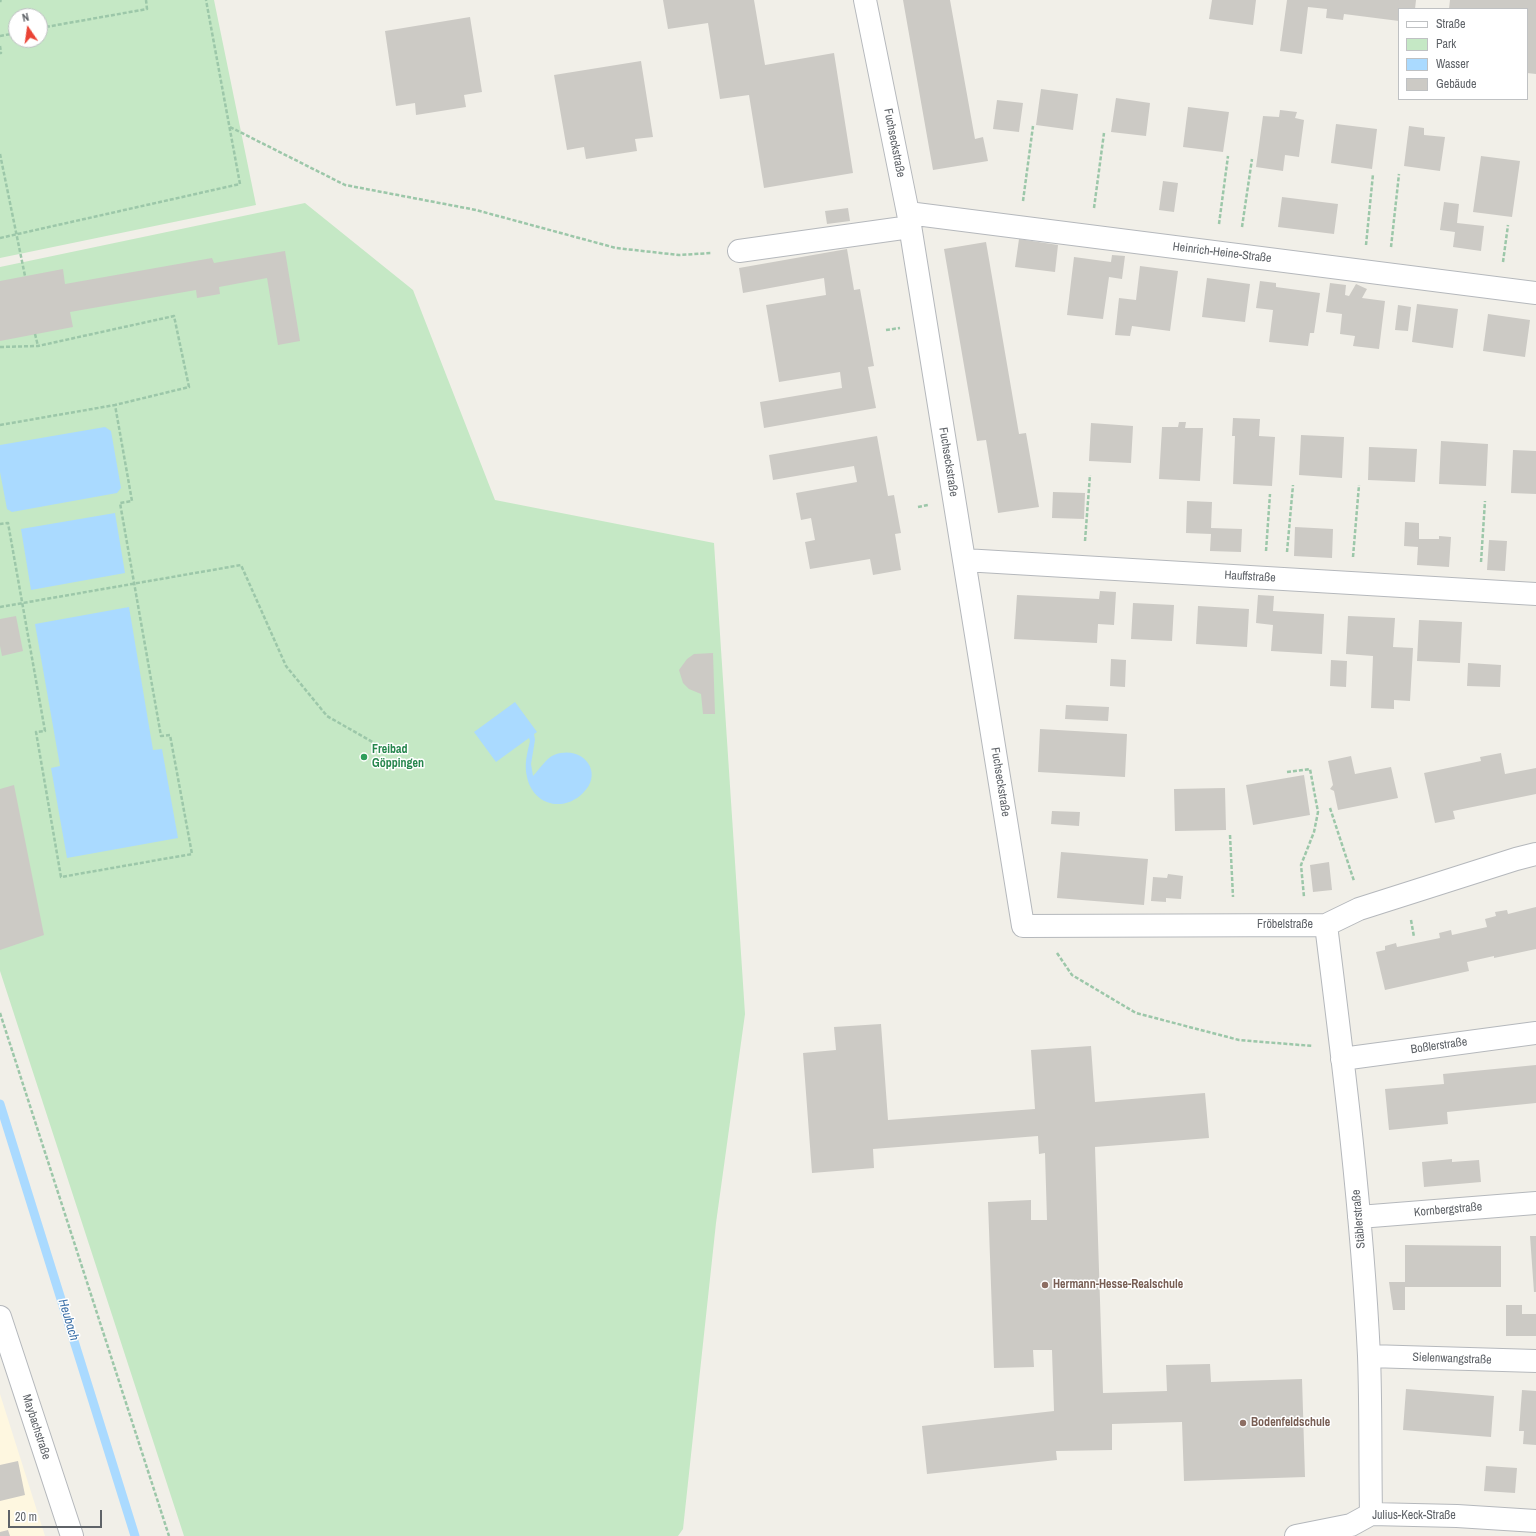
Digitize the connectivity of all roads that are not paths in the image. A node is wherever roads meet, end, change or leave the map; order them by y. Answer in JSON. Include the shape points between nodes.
{"nodes":[{"id":1,"x":865,"y":0,"type":"edge"},
{"id":2,"x":909,"y":220,"type":"junction"},
{"id":3,"x":739,"y":251,"type":"road end"},
{"id":4,"x":1536,"y":294,"type":"edge"},
{"id":5,"x":964,"y":560,"type":"junction"},
{"id":6,"x":1536,"y":594,"type":"edge"},
{"id":7,"x":1536,"y":854,"type":"edge"},
{"id":8,"x":1316,"y":925,"type":"junction"},
{"id":9,"x":1030,"y":926,"type":"joint"},
{"id":10,"x":1536,"y":1033,"type":"edge"},
{"id":11,"x":1342,"y":1053,"type":"junction"},
{"id":12,"x":1536,"y":1203,"type":"edge"},
{"id":13,"x":1359,"y":1217,"type":"junction"},
{"id":14,"x":0,"y":1317,"type":"edge"},
{"id":15,"x":1369,"y":1356,"type":"junction"},
{"id":16,"x":1536,"y":1361,"type":"edge"},
{"id":17,"x":1371,"y":1514,"type":"junction"},
{"id":18,"x":1536,"y":1521,"type":"edge"},
{"id":19,"x":72,"y":1536,"type":"edge"},
{"id":20,"x":1296,"y":1536,"type":"edge"}],
"edges":[{"from":1,"to":2,"type":"street","name":"Fuchseckstraße"},
{"from":2,"to":3,"type":"street","name":"Heinrich-Heine-Straße"},
{"from":2,"to":4,"type":"street","name":"Heinrich-Heine-Straße","via":[[1019,227]]},
{"from":2,"to":5,"type":"street","name":"Fuchseckstraße"},
{"from":5,"to":6,"type":"street","name":"Hauffstraße"},
{"from":5,"to":9,"type":"street","name":"Fuchseckstraße"},
{"from":7,"to":8,"type":"street","name":"Fröbelstraße"},
{"from":8,"to":9,"type":"street","name":"Fröbelstraße"},
{"from":8,"to":11,"type":"street","name":"Stäblerstraße"},
{"from":10,"to":11,"type":"street","name":"Boßlerstraße"},
{"from":11,"to":13,"type":"street","name":"Stäblerstraße"},
{"from":12,"to":13,"type":"street","name":"Kornbergstraße"},
{"from":13,"to":15,"type":"street","name":"Stäblerstraße"},
{"from":14,"to":19,"type":"street","name":"Maybachstraße"},
{"from":15,"to":16,"type":"street","name":"Sielenwangstraße"},
{"from":15,"to":17,"type":"street","name":"Stäblerstraße"},
{"from":17,"to":18,"type":"street","name":"Julius-Keck-Straße"},
{"from":17,"to":20,"type":"street","name":"Julius-Keck-Straße","via":[[1351,1525]]}]}
